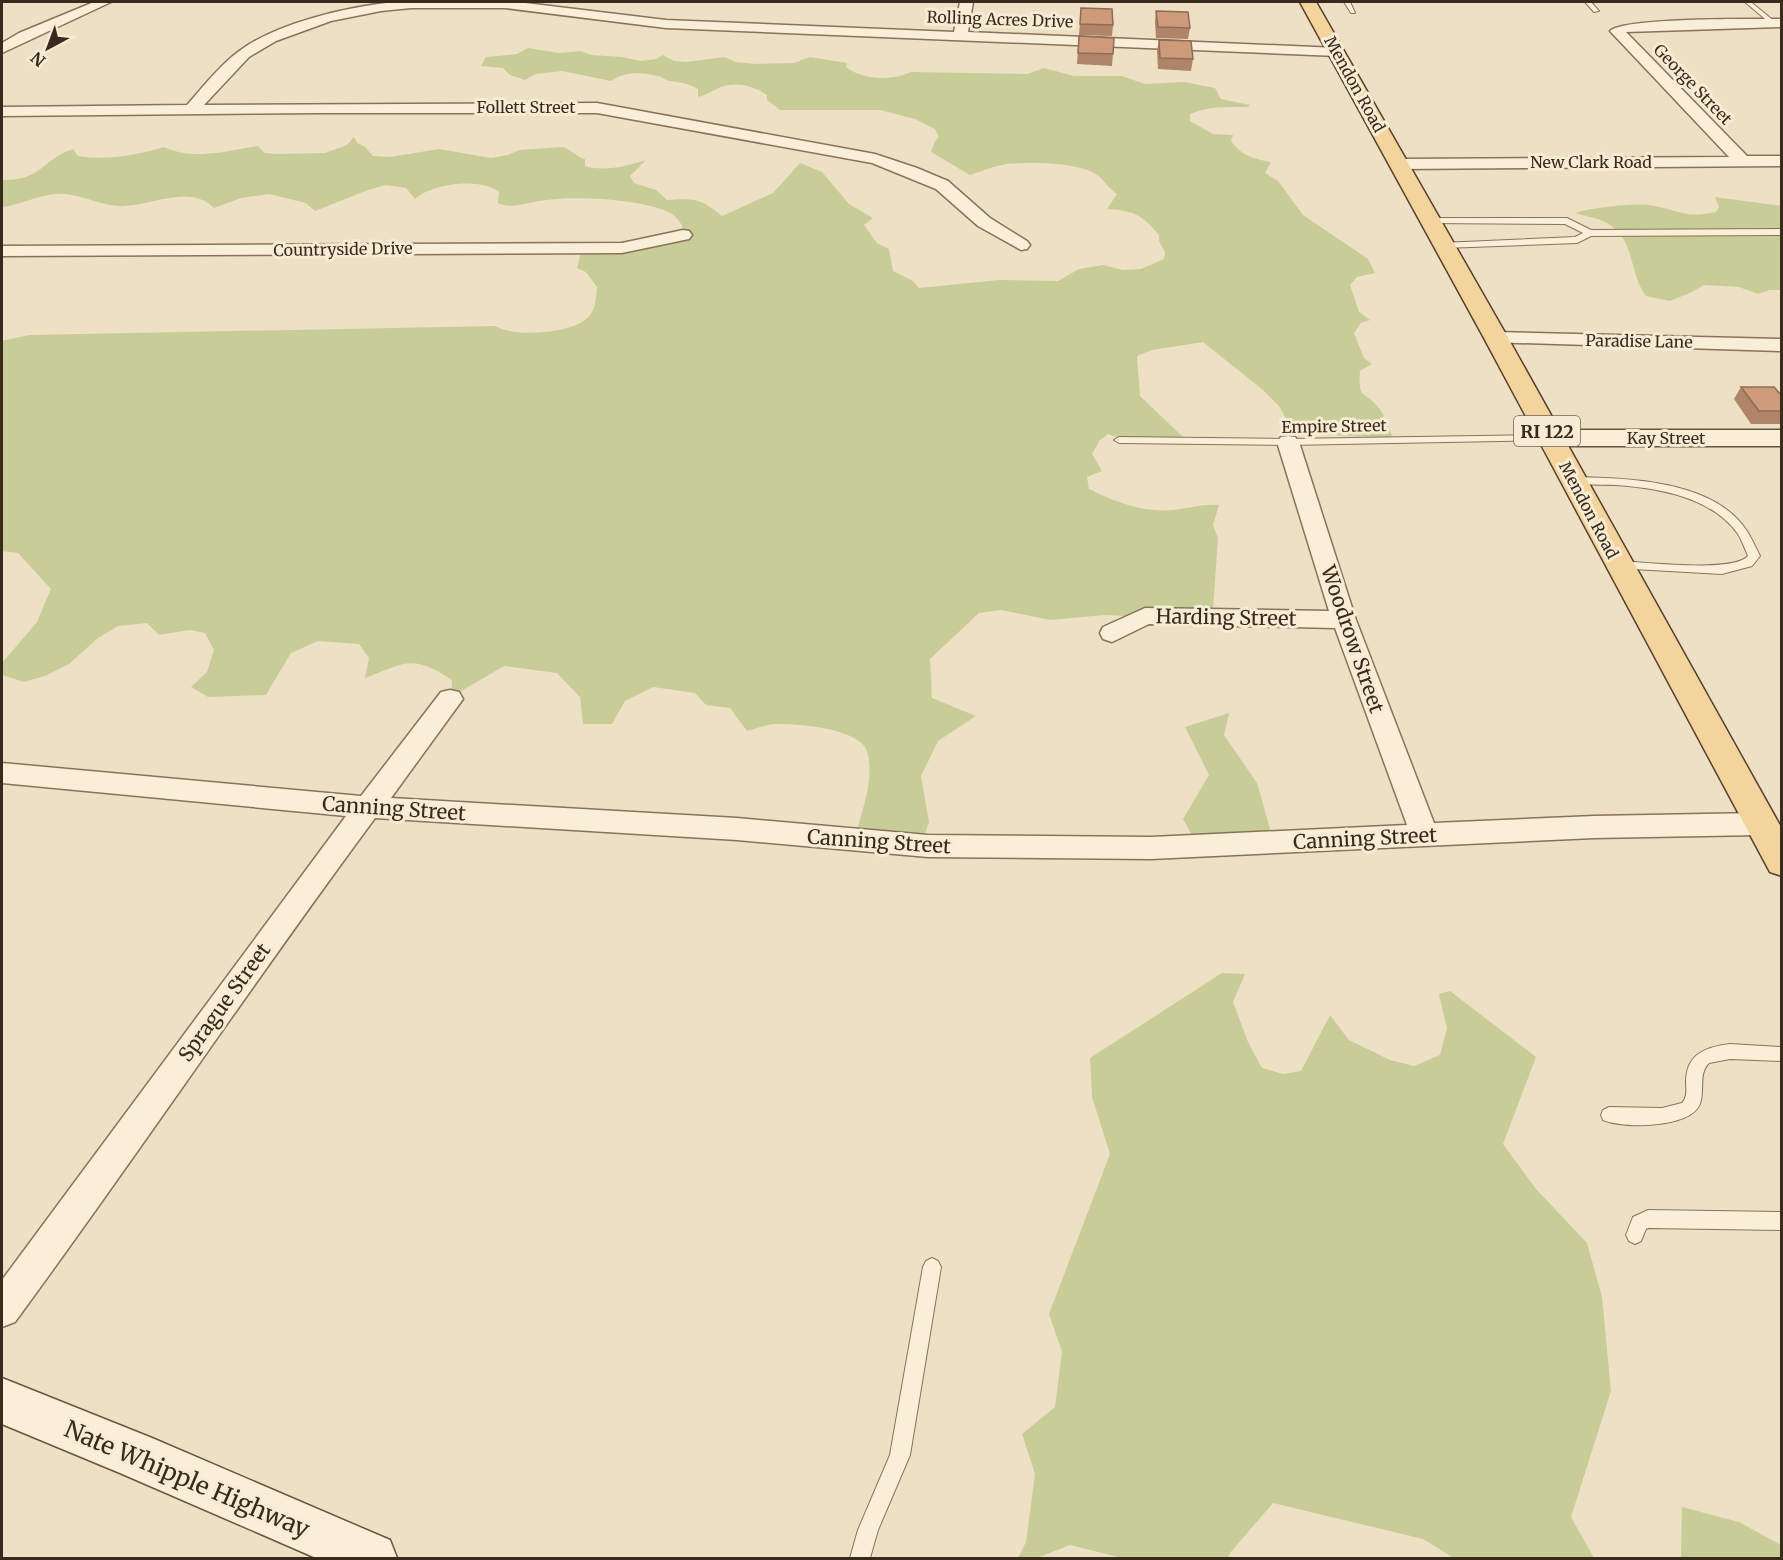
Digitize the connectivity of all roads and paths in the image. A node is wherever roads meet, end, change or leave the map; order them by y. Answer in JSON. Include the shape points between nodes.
{"nodes":[{"id":1,"x":104,"y":2,"type":"edge"},
{"id":2,"x":967,"y":2,"type":"edge"},
{"id":3,"x":1308,"y":2,"type":"edge"},
{"id":4,"x":1347,"y":2,"type":"edge"},
{"id":5,"x":1588,"y":2,"type":"edge"},
{"id":6,"x":1748,"y":2,"type":"edge"},
{"id":7,"x":1596,"y":11,"type":"dead end"},
{"id":8,"x":1353,"y":12,"type":"dead end"},
{"id":9,"x":1779,"y":26,"type":"edge"},
{"id":10,"x":960,"y":35,"type":"junction"},
{"id":11,"x":2,"y":49,"type":"edge"},
{"id":12,"x":1337,"y":52,"type":"junction"},
{"id":13,"x":191,"y":110,"type":"junction"},
{"id":14,"x":2,"y":112,"type":"edge"},
{"id":15,"x":1742,"y":161,"type":"junction"},
{"id":16,"x":1782,"y":161,"type":"edge"},
{"id":17,"x":1400,"y":164,"type":"junction"},
{"id":18,"x":1431,"y":221,"type":"junction"},
{"id":19,"x":1782,"y":232,"type":"edge"},
{"id":20,"x":1589,"y":233,"type":"junction"},
{"id":21,"x":683,"y":235,"type":"dead end"},
{"id":22,"x":1021,"y":245,"type":"dead end"},
{"id":23,"x":1444,"y":245,"type":"junction"},
{"id":24,"x":2,"y":251,"type":"edge"},
{"id":25,"x":1496,"y":338,"type":"junction"},
{"id":26,"x":1782,"y":345,"type":"edge"},
{"id":27,"x":1550,"y":438,"type":"junction"},
{"id":28,"x":1782,"y":438,"type":"edge"},
{"id":29,"x":1119,"y":440,"type":"dead end"},
{"id":30,"x":1288,"y":442,"type":"junction"},
{"id":31,"x":1574,"y":480,"type":"junction"},
{"id":32,"x":1619,"y":566,"type":"junction"},
{"id":33,"x":1344,"y":620,"type":"junction"},
{"id":34,"x":1112,"y":633,"type":"dead end"},
{"id":35,"x":450,"y":699,"type":"dead end"},
{"id":36,"x":2,"y":773,"type":"edge"},
{"id":37,"x":367,"y":807,"type":"junction"},
{"id":38,"x":1759,"y":824,"type":"junction"},
{"id":39,"x":1425,"y":835,"type":"junction"},
{"id":40,"x":1782,"y":862,"type":"edge"},
{"id":41,"x":1782,"y":1054,"type":"edge"},
{"id":42,"x":1609,"y":1115,"type":"dead end"},
{"id":43,"x":1782,"y":1221,"type":"edge"},
{"id":44,"x":1635,"y":1235,"type":"dead end"},
{"id":45,"x":932,"y":1267,"type":"dead end"},
{"id":46,"x":2,"y":1308,"type":"edge"},
{"id":47,"x":2,"y":1401,"type":"edge"},
{"id":48,"x":372,"y":1558,"type":"edge"},
{"id":49,"x":860,"y":1558,"type":"edge"}],
"edges":[{"from":1,"to":11,"type":"street"},
{"from":2,"to":10,"type":"street"},
{"from":3,"to":12,"type":"main road","name":"Mendon Road","number":"RI 122"},
{"from":4,"to":8,"type":"lane"},
{"from":5,"to":7,"type":"lane"},
{"from":6,"to":9,"type":"lane"},
{"from":9,"to":15,"type":"street","name":"George Street","via":[[1652,26],[1617,31]]},
{"from":10,"to":12,"type":"street","name":"Rolling Acres Drive"},
{"from":10,"to":13,"type":"street","name":"Rolling Acres Drive","via":[[666,24],[505,4],[411,4],[328,18],[271,38],[244,54]]},
{"from":12,"to":17,"type":"main road","name":"Mendon Road","number":"RI 122"},
{"from":13,"to":14,"type":"street","name":"Follett Street"},
{"from":13,"to":22,"type":"street","name":"Follett Street","via":[[597,108],[875,159],[942,185],[984,222]]},
{"from":15,"to":16,"type":"street","name":"New Clark Road"},
{"from":15,"to":17,"type":"street","name":"New Clark Road"},
{"from":17,"to":18,"type":"main road","name":"Mendon Road","number":"RI 122"},
{"from":18,"to":20,"type":"lane","via":[[1567,221]]},
{"from":18,"to":23,"type":"main road","name":"Mendon Road","number":"RI 122"},
{"from":19,"to":20,"type":"lane"},
{"from":20,"to":23,"type":"lane","via":[[1577,240]]},
{"from":21,"to":24,"type":"street","name":"Countryside Drive","via":[[622,248]]},
{"from":23,"to":25,"type":"main road","name":"Mendon Road","number":"RI 122"},
{"from":25,"to":26,"type":"street","name":"Paradise Lane"},
{"from":25,"to":27,"type":"main road","name":"Mendon Road","number":"RI 122"},
{"from":27,"to":28,"type":"main road","name":"Kay Street"},
{"from":27,"to":30,"type":"lane","name":"Empire Street"},
{"from":27,"to":31,"type":"main road","name":"Mendon Road","number":"RI 122"},
{"from":29,"to":30,"type":"lane","name":"Empire Street"},
{"from":30,"to":33,"type":"street","name":"Woodrow Street"},
{"from":31,"to":32,"type":"main road","name":"Mendon Road","number":"RI 122"},
{"from":31,"to":32,"type":"lane","via":[[1646,484],[1692,495],[1730,520],[1751,545],[1754,556],[1748,563],[1722,570]]},
{"from":32,"to":38,"type":"main road","name":"Mendon Road","number":"RI 122"},
{"from":33,"to":34,"type":"street","name":"Harding Street","via":[[1145,616]]},
{"from":33,"to":39,"type":"street","name":"Woodrow Street"},
{"from":35,"to":37,"type":"street","name":"Sprague Street"},
{"from":36,"to":37,"type":"street","name":"Canning Street"},
{"from":37,"to":39,"type":"street","name":"Canning Street","via":[[737,829],[928,846],[1150,848]]},
{"from":37,"to":46,"type":"street","name":"Sprague Street"},
{"from":38,"to":39,"type":"street","name":"Canning Street"},
{"from":38,"to":40,"type":"main road","name":"Mendon Road","number":"RI 122"},
{"from":41,"to":42,"type":"lane","via":[[1715,1053],[1701,1059],[1694,1072],[1693,1102],[1681,1112]]},
{"from":43,"to":44,"type":"lane","via":[[1648,1219],[1639,1223]]},
{"from":45,"to":49,"type":"lane","via":[[900,1455]]},
{"from":47,"to":48,"type":"main road","name":"Nate Whipple Highway"}]}
